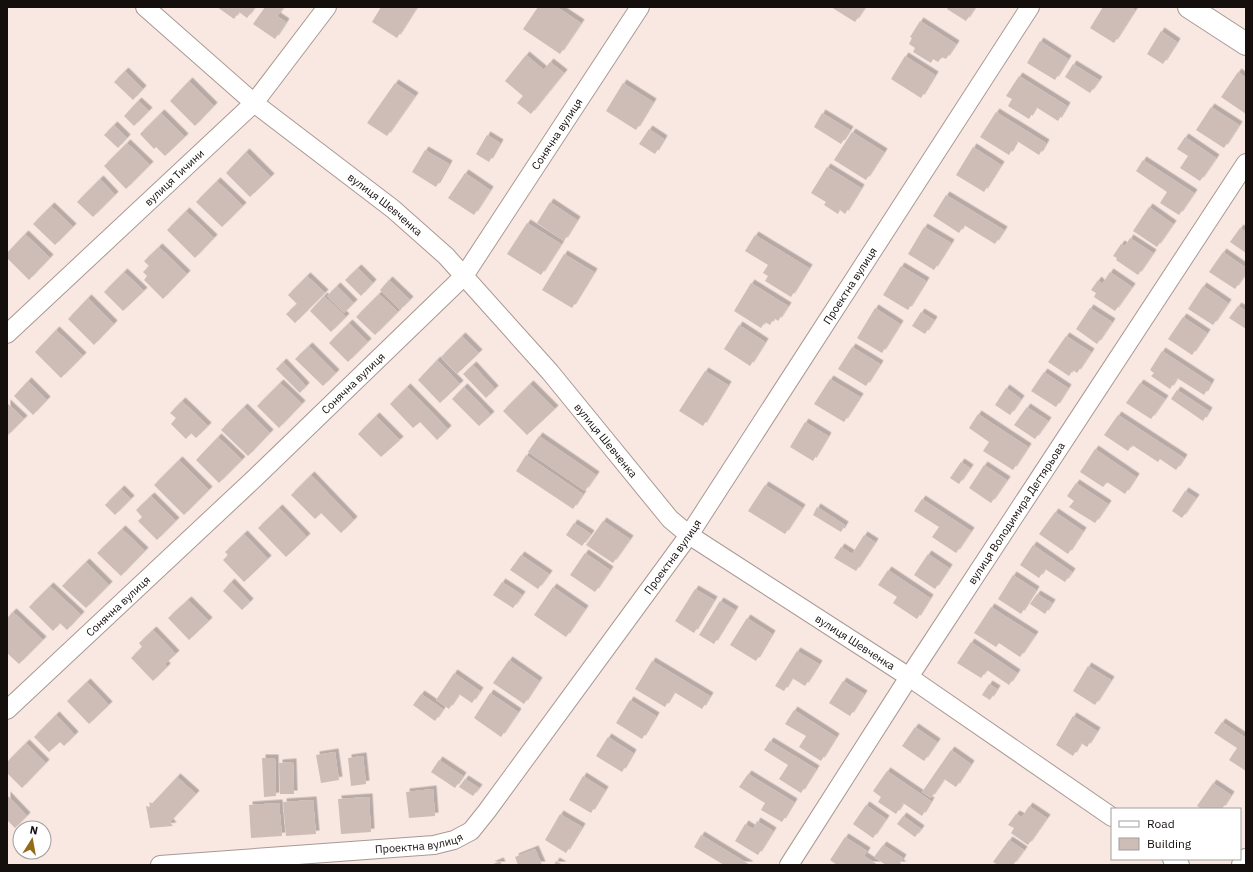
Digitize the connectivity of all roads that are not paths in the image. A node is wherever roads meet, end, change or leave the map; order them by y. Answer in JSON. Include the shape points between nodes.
{"nodes":[{"id":1,"x":145,"y":7,"type":"edge"},
{"id":2,"x":327,"y":7,"type":"edge"},
{"id":3,"x":640,"y":7,"type":"edge"},
{"id":4,"x":1030,"y":7,"type":"edge"},
{"id":5,"x":1190,"y":7,"type":"edge"},
{"id":6,"x":1246,"y":44,"type":"edge"},
{"id":7,"x":254,"y":103,"type":"junction"},
{"id":8,"x":1246,"y":163,"type":"edge"},
{"id":9,"x":464,"y":276,"type":"junction"},
{"id":10,"x":7,"y":334,"type":"edge"},
{"id":11,"x":689,"y":535,"type":"junction"},
{"id":12,"x":909,"y":677,"type":"junction"},
{"id":13,"x":7,"y":710,"type":"edge"},
{"id":14,"x":1111,"y":817,"type":"edge"},
{"id":15,"x":1246,"y":860,"type":"edge"},
{"id":16,"x":160,"y":865,"type":"edge"},
{"id":17,"x":789,"y":865,"type":"edge"},
{"id":18,"x":1243,"y":865,"type":"edge"}],
"edges":[{"from":1,"to":7,"type":"street","name":"вулиця Шевченка"},
{"from":2,"to":7,"type":"street","name":"вулиця Тичини"},
{"from":3,"to":9,"type":"street","name":"Сонячна вулиця"},
{"from":4,"to":11,"type":"street","name":"Проектна вулиця"},
{"from":5,"to":6,"type":"street"},
{"from":7,"to":9,"type":"street","name":"вулиця Шевченка","via":[[393,209],[446,256]]},
{"from":7,"to":10,"type":"street","name":"вулиця Тичини"},
{"from":8,"to":12,"type":"street","name":"вулиця Володимира Дегтярьова"},
{"from":9,"to":11,"type":"street","name":"вулиця Шевченка","via":[[550,372],[670,519]]},
{"from":9,"to":13,"type":"street","name":"Сонячна вулиця","via":[[256,478]]},
{"from":11,"to":12,"type":"street","name":"вулиця Шевченка"},
{"from":11,"to":16,"type":"street","name":"Проектна вулиця","via":[[471,831],[454,840],[434,845]]},
{"from":12,"to":14,"type":"street","name":"вулиця Шевченка"},
{"from":12,"to":17,"type":"street","name":"вулиця Володимира Дегтярьова"},
{"from":15,"to":18,"type":"street"}]}
